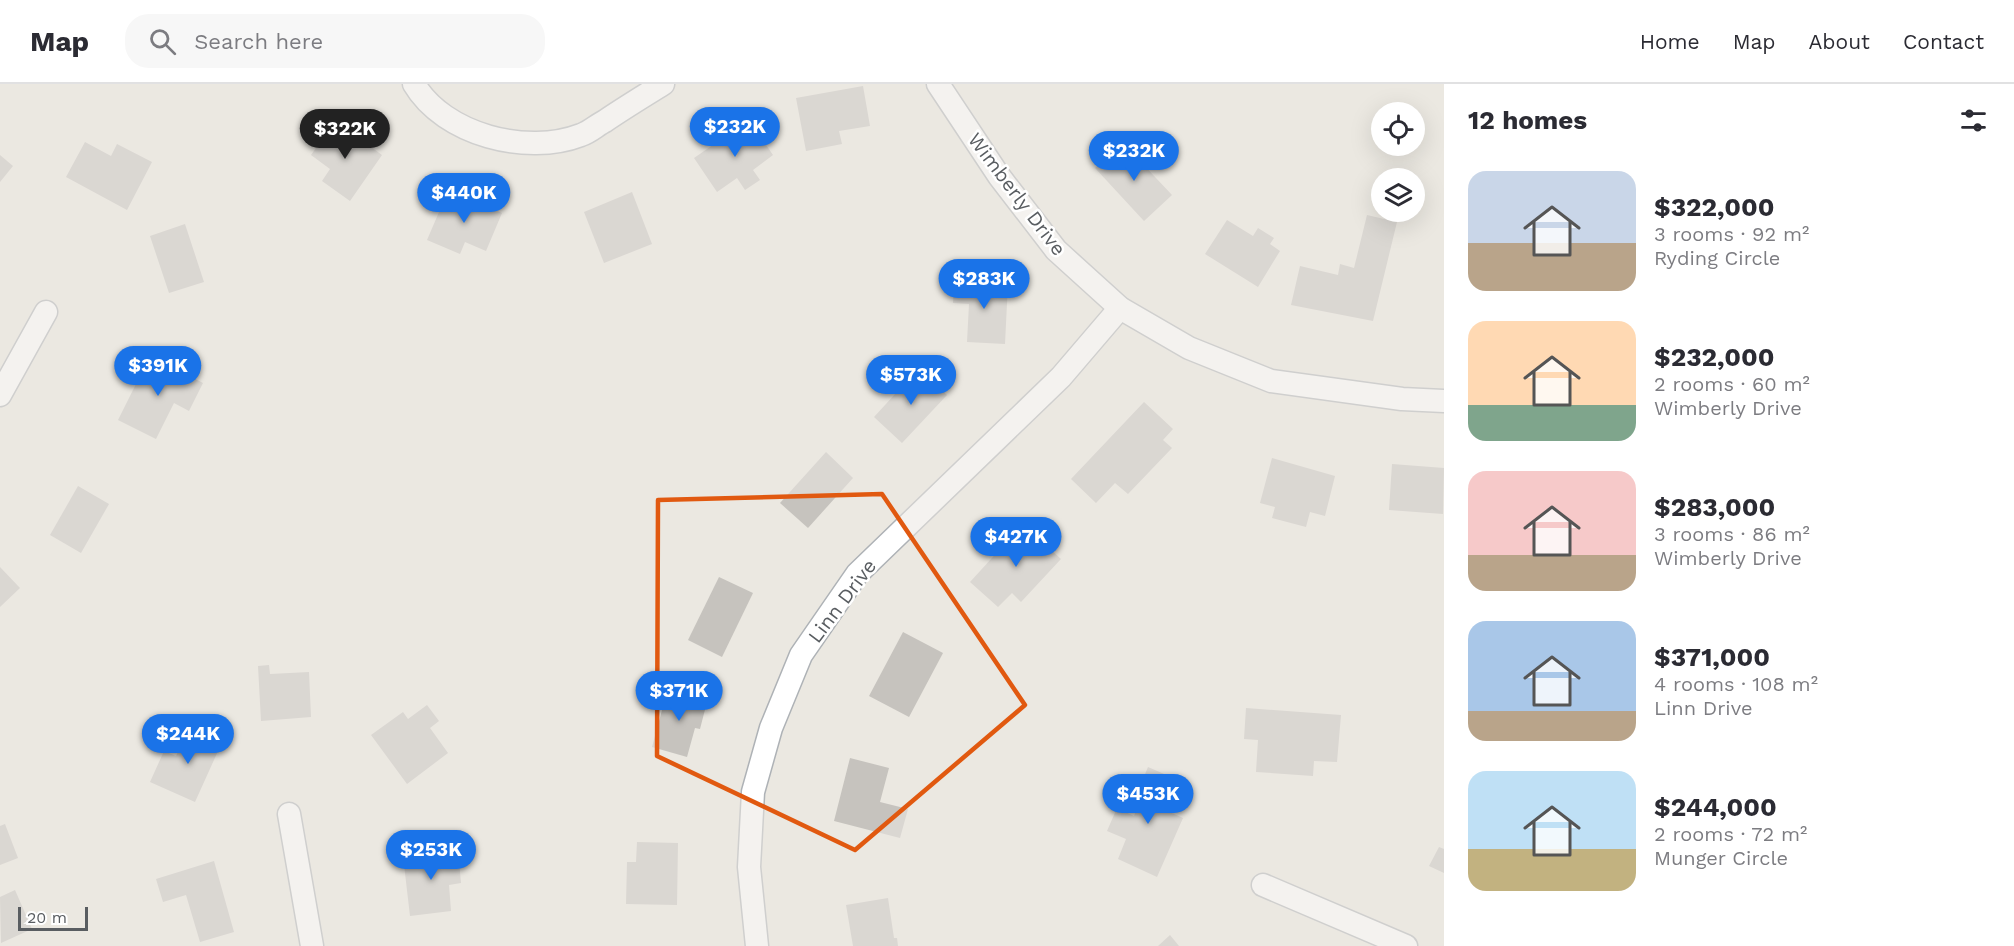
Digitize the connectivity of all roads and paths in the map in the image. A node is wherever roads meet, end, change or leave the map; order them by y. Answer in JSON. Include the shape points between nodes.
{"nodes":[{"id":1,"x":414,"y":84,"type":"edge"},
{"id":2,"x":663,"y":84,"type":"edge"},
{"id":3,"x":938,"y":84,"type":"edge"},
{"id":4,"x":1120,"y":309,"type":"junction"},
{"id":5,"x":46,"y":312,"type":"dead end"},
{"id":6,"x":0,"y":395,"type":"edge"},
{"id":7,"x":1444,"y":401,"type":"edge"},
{"id":8,"x":289,"y":814,"type":"dead end"},
{"id":9,"x":1263,"y":885,"type":"dead end"},
{"id":10,"x":312,"y":946,"type":"edge"},
{"id":11,"x":757,"y":946,"type":"edge"},
{"id":12,"x":1406,"y":946,"type":"edge"}],
"edges":[{"from":1,"to":2,"type":"street","via":[[421,96],[448,118],[476,133],[511,143],[547,143],[582,135]]},
{"from":3,"to":4,"type":"street","name":"Wimberly Drive","via":[[999,176],[1056,250]]},
{"from":4,"to":7,"type":"street","name":"Wimberly Drive","via":[[1189,348],[1271,381]]},
{"from":4,"to":11,"type":"street","name":"Linn Drive","via":[[1061,377],[857,574],[801,655],[771,728],[753,792],[749,867]]},
{"from":5,"to":6,"type":"street"},
{"from":8,"to":10,"type":"street"},
{"from":9,"to":12,"type":"street"}]}
